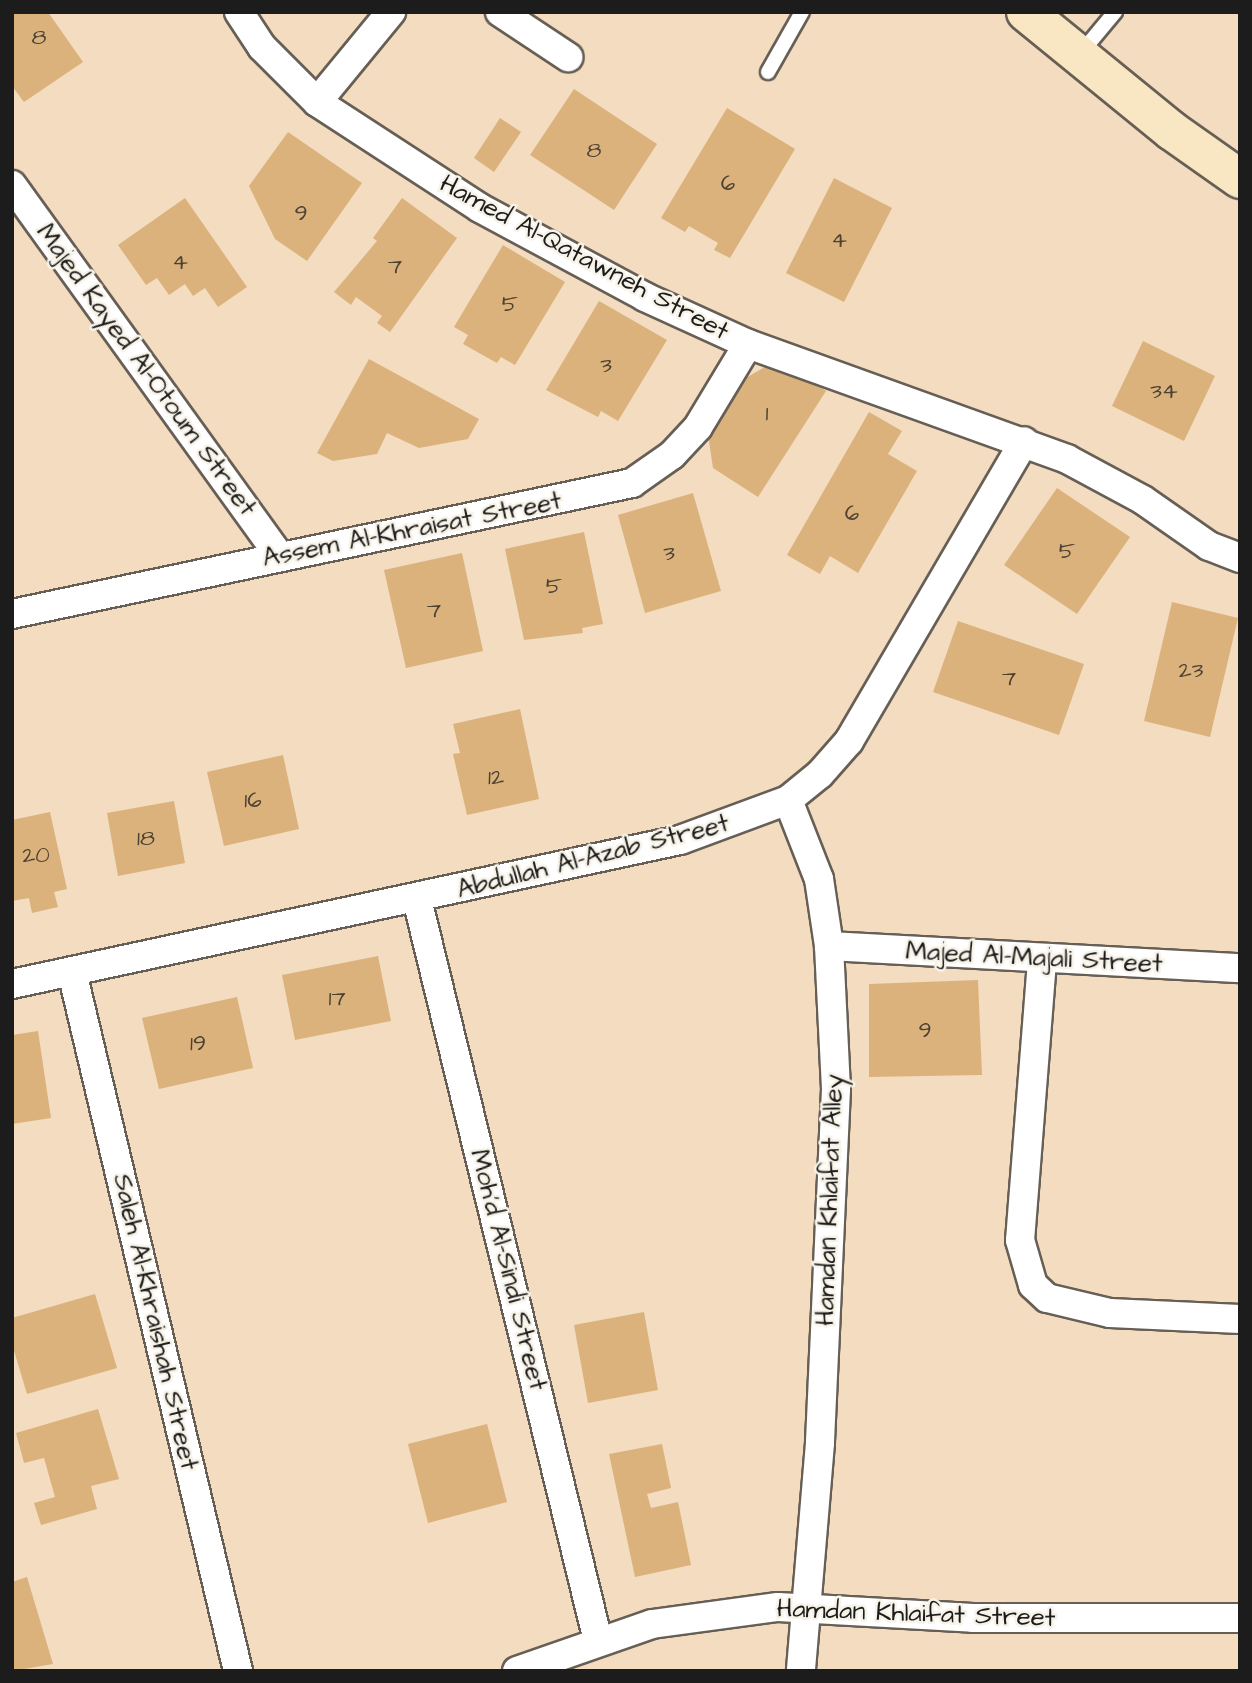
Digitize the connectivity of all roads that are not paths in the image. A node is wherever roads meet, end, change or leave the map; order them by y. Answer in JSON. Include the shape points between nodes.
{"nodes":[{"id":1,"x":239,"y":12,"type":"edge"},
{"id":2,"x":391,"y":12,"type":"edge"},
{"id":3,"x":500,"y":12,"type":"edge"},
{"id":4,"x":802,"y":12,"type":"edge"},
{"id":5,"x":1026,"y":12,"type":"edge"},
{"id":6,"x":1115,"y":12,"type":"edge"},
{"id":7,"x":1079,"y":56,"type":"junction"},
{"id":8,"x":568,"y":57,"type":"dead end"},
{"id":9,"x":768,"y":72,"type":"dead end"},
{"id":10,"x":317,"y":102,"type":"junction"},
{"id":11,"x":1240,"y":178,"type":"edge"},
{"id":12,"x":17,"y":201,"type":"edge"},
{"id":13,"x":748,"y":344,"type":"junction"},
{"id":14,"x":1024,"y":441,"type":"junction"},
{"id":15,"x":280,"y":556,"type":"junction"},
{"id":16,"x":1240,"y":558,"type":"edge"},
{"id":17,"x":12,"y":614,"type":"edge"},
{"id":18,"x":788,"y":800,"type":"junction"},
{"id":19,"x":417,"y":900,"type":"junction"},
{"id":20,"x":829,"y":946,"type":"junction"},
{"id":21,"x":1042,"y":961,"type":"junction"},
{"id":22,"x":1240,"y":968,"type":"edge"},
{"id":23,"x":72,"y":972,"type":"junction"},
{"id":24,"x":12,"y":984,"type":"edge"},
{"id":25,"x":1240,"y":1319,"type":"edge"},
{"id":26,"x":804,"y":1606,"type":"junction"},
{"id":27,"x":1240,"y":1618,"type":"edge"},
{"id":28,"x":598,"y":1641,"type":"junction"},
{"id":29,"x":238,"y":1671,"type":"edge"},
{"id":30,"x":517,"y":1671,"type":"edge"},
{"id":31,"x":802,"y":1671,"type":"edge"}],
"edges":[{"from":1,"to":10,"type":"street","name":"Hamed Al-Qatawneh Street","via":[[262,47]]},
{"from":2,"to":10,"type":"street"},
{"from":3,"to":8,"type":"street"},
{"from":4,"to":9,"type":"lane"},
{"from":5,"to":7,"type":"street"},
{"from":6,"to":7,"type":"lane"},
{"from":7,"to":11,"type":"street"},
{"from":10,"to":13,"type":"street","name":"Hamed Al-Qatawneh Street","via":[[480,208],[645,297]]},
{"from":12,"to":15,"type":"street","name":"Majed Kayed Al-Otoum Street"},
{"from":13,"to":14,"type":"street","name":"Hamed Al-Qatawneh Street"},
{"from":13,"to":15,"type":"street","name":"Assem Al-Khraisat Street","via":[[698,427],[672,455],[632,483]]},
{"from":14,"to":16,"type":"street","name":"Hamed Al-Qatawneh Street","via":[[1104,477],[1209,546]]},
{"from":14,"to":18,"type":"street","name":"Abdullah Al-Azab Street","via":[[849,741],[820,774]]},
{"from":15,"to":17,"type":"street","name":"Assem Al-Khraisat Street"},
{"from":18,"to":19,"type":"street","name":"Abdullah Al-Azab Street","via":[[680,840]]},
{"from":18,"to":20,"type":"street","name":"Hamdan Khlaifat Alley","via":[[819,879]]},
{"from":19,"to":23,"type":"street","name":"Abdullah Al-Azab Street"},
{"from":19,"to":28,"type":"street","name":"Moh'd Al-Sindi Street"},
{"from":20,"to":21,"type":"street","name":"Majed Al-Majali Street"},
{"from":20,"to":26,"type":"street","name":"Hamdan Khlaifat Alley","via":[[836,1089],[830,1252],[820,1443]]},
{"from":21,"to":22,"type":"street","name":"Majed Al-Majali Street"},
{"from":21,"to":25,"type":"street","via":[[1020,1240],[1033,1285],[1047,1298],[1110,1313]]},
{"from":23,"to":24,"type":"street","name":"Abdullah Al-Azab Street"},
{"from":23,"to":29,"type":"street","name":"Saleh Al-Khraishah Street"},
{"from":26,"to":27,"type":"street","name":"Hamdan Khlaifat Street","via":[[973,1618]]},
{"from":26,"to":28,"type":"street","name":"Hamdan Khlaifat Street","via":[[696,1616]]},
{"from":26,"to":31,"type":"street","name":"Hamdan Khlaifat Alley"},
{"from":28,"to":30,"type":"street","name":"Hamdan Khlaifat Street"}]}
